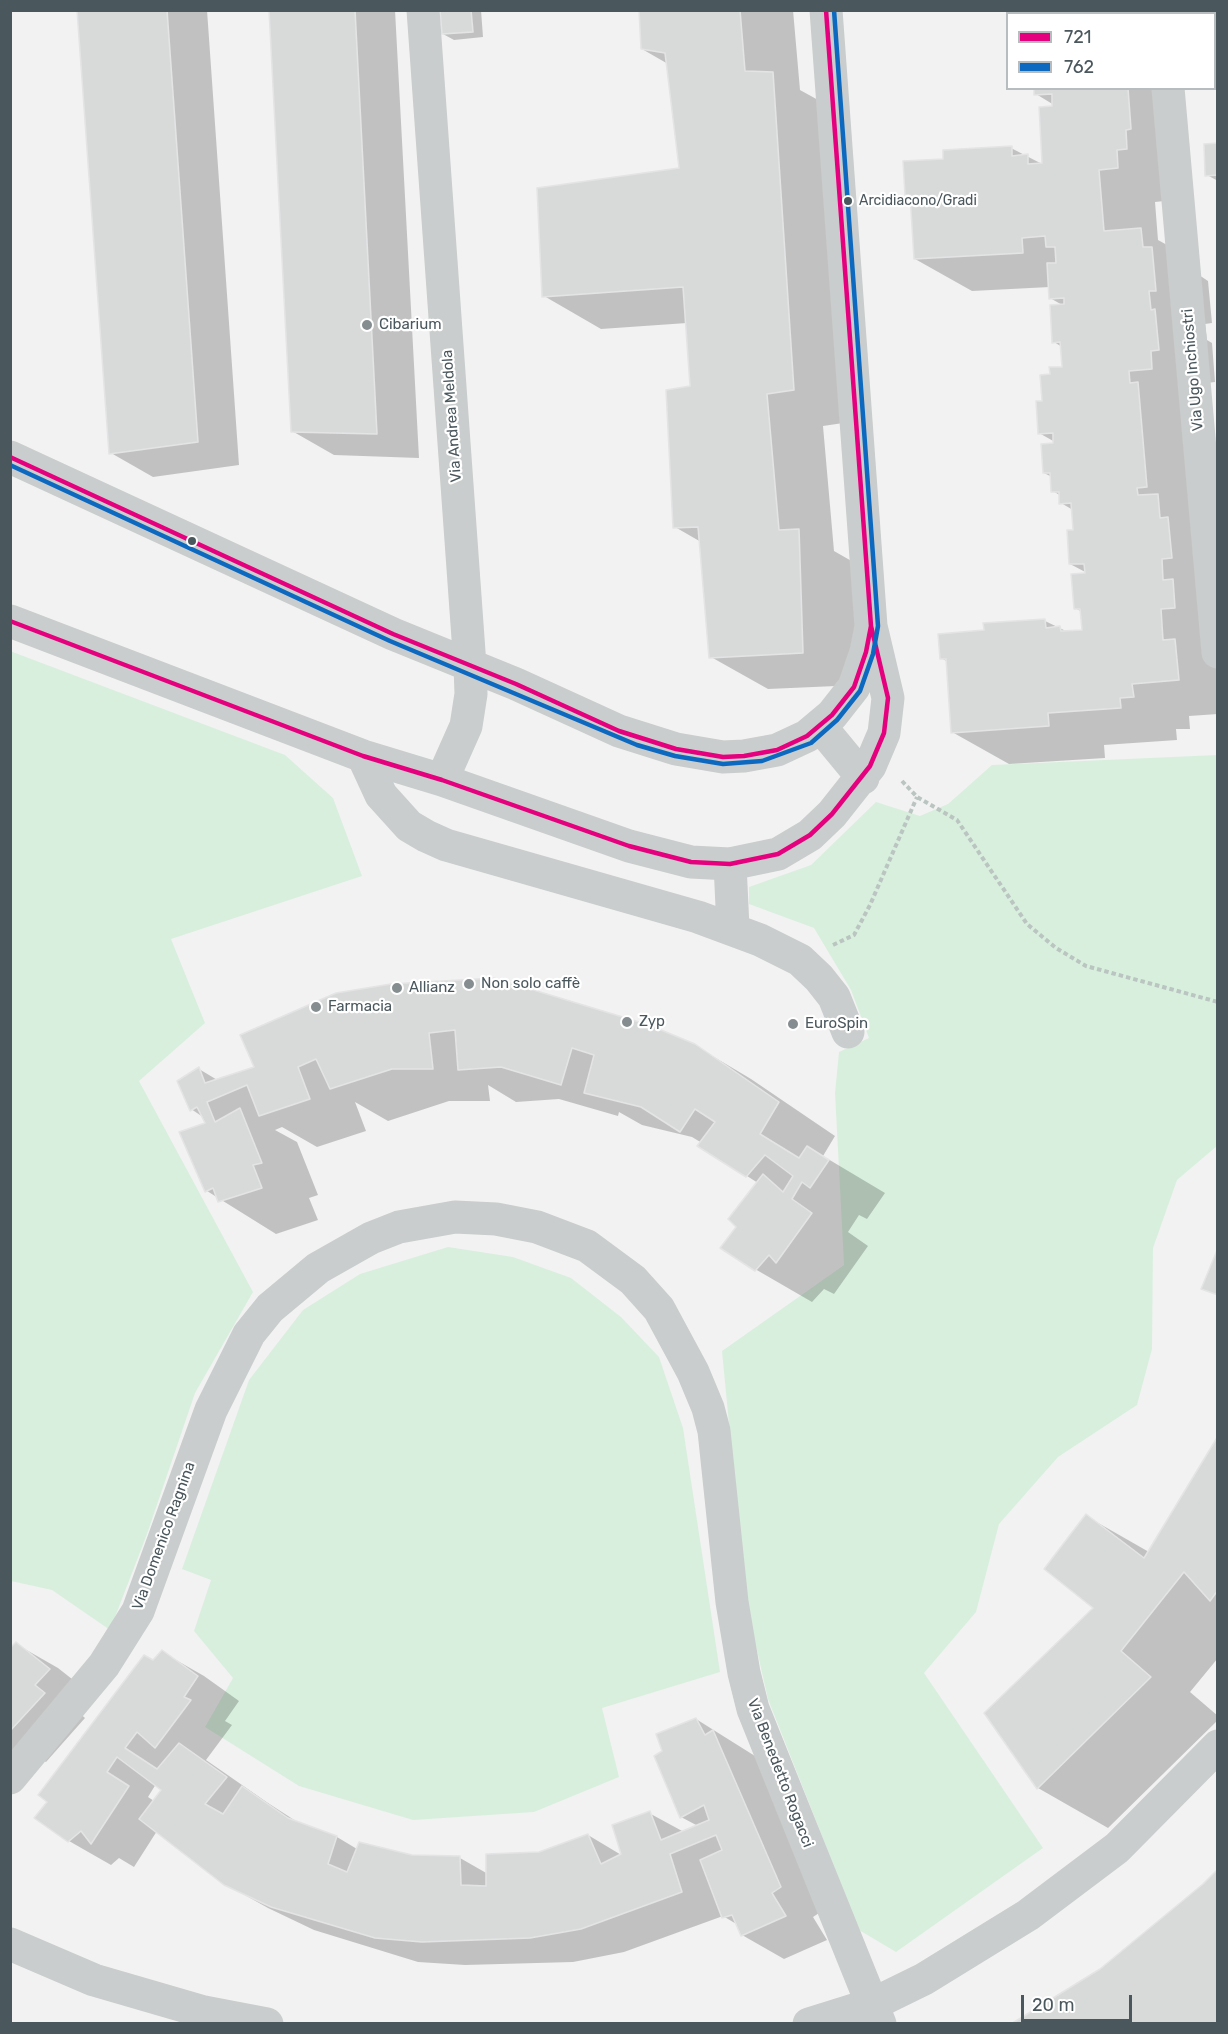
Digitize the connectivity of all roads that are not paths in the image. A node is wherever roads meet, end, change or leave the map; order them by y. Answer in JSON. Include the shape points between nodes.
{"nodes":[{"id":1,"x":423,"y":10,"type":"edge"},
{"id":2,"x":826,"y":10,"type":"edge"},
{"id":3,"x":1168,"y":90,"type":"edge"},
{"id":4,"x":10,"y":457,"type":"edge"},
{"id":5,"x":10,"y":621,"type":"edge"},
{"id":6,"x":871,"y":626,"type":"junction"},
{"id":7,"x":1218,"y":652,"type":"edge"},
{"id":8,"x":470,"y":666,"type":"junction"},
{"id":9,"x":820,"y":726,"type":"junction"},
{"id":10,"x":363,"y":756,"type":"junction"},
{"id":11,"x":870,"y":766,"type":"junction"},
{"id":12,"x":442,"y":780,"type":"junction"},
{"id":13,"x":730,"y":864,"type":"junction"},
{"id":14,"x":733,"y":928,"type":"junction"},
{"id":15,"x":848,"y":1032,"type":"dead end"},
{"id":16,"x":693,"y":1372,"type":"joint"},
{"id":17,"x":1218,"y":1746,"type":"edge"},
{"id":18,"x":10,"y":1778,"type":"edge"},
{"id":19,"x":10,"y":1944,"type":"edge"},
{"id":20,"x":877,"y":2014,"type":"edge"},
{"id":21,"x":267,"y":2024,"type":"edge"},
{"id":22,"x":809,"y":2024,"type":"edge"}],
"edges":[{"from":1,"to":8,"type":"street","name":"Via Andrea Meldola"},
{"from":2,"to":6,"type":"street"},
{"from":3,"to":7,"type":"street","name":"Via Ugo Inchiostri"},
{"from":4,"to":8,"type":"street"},
{"from":5,"to":10,"type":"street"},
{"from":6,"to":9,"type":"street","via":[[854,687]]},
{"from":6,"to":11,"type":"street","via":[[888,698],[884,733]]},
{"from":8,"to":9,"type":"street","via":[[639,738],[723,757],[761,754],[792,744]]},
{"from":8,"to":12,"type":"street","name":"Via Andrea Meldola","via":[[471,694],[465,726]]},
{"from":9,"to":11,"type":"street"},
{"from":10,"to":12,"type":"street"},
{"from":10,"to":14,"type":"street","via":[[381,795],[402,819],[426,836]]},
{"from":11,"to":13,"type":"street","via":[[827,819],[801,842],[778,854]]},
{"from":12,"to":13,"type":"street","via":[[629,846],[691,862]]},
{"from":13,"to":14,"type":"street"},
{"from":14,"to":15,"type":"street","via":[[800,960],[834,997]]},
{"from":16,"to":18,"type":"street","name":"Via Domenico Ragnina","via":[[659,1308],[618,1267],[556,1232],[517,1222],[455,1217],[399,1227],[357,1244],[285,1293],[249,1334],[211,1410],[138,1611],[104,1665]]},
{"from":16,"to":20,"type":"street","name":"Via Benedetto Rogacci","via":[[714,1431],[733,1611],[753,1708]]},
{"from":17,"to":20,"type":"street","via":[[1135,1831],[1079,1879]]},
{"from":19,"to":21,"type":"street","via":[[94,1980],[204,2012]]},
{"from":20,"to":22,"type":"street"}]}
